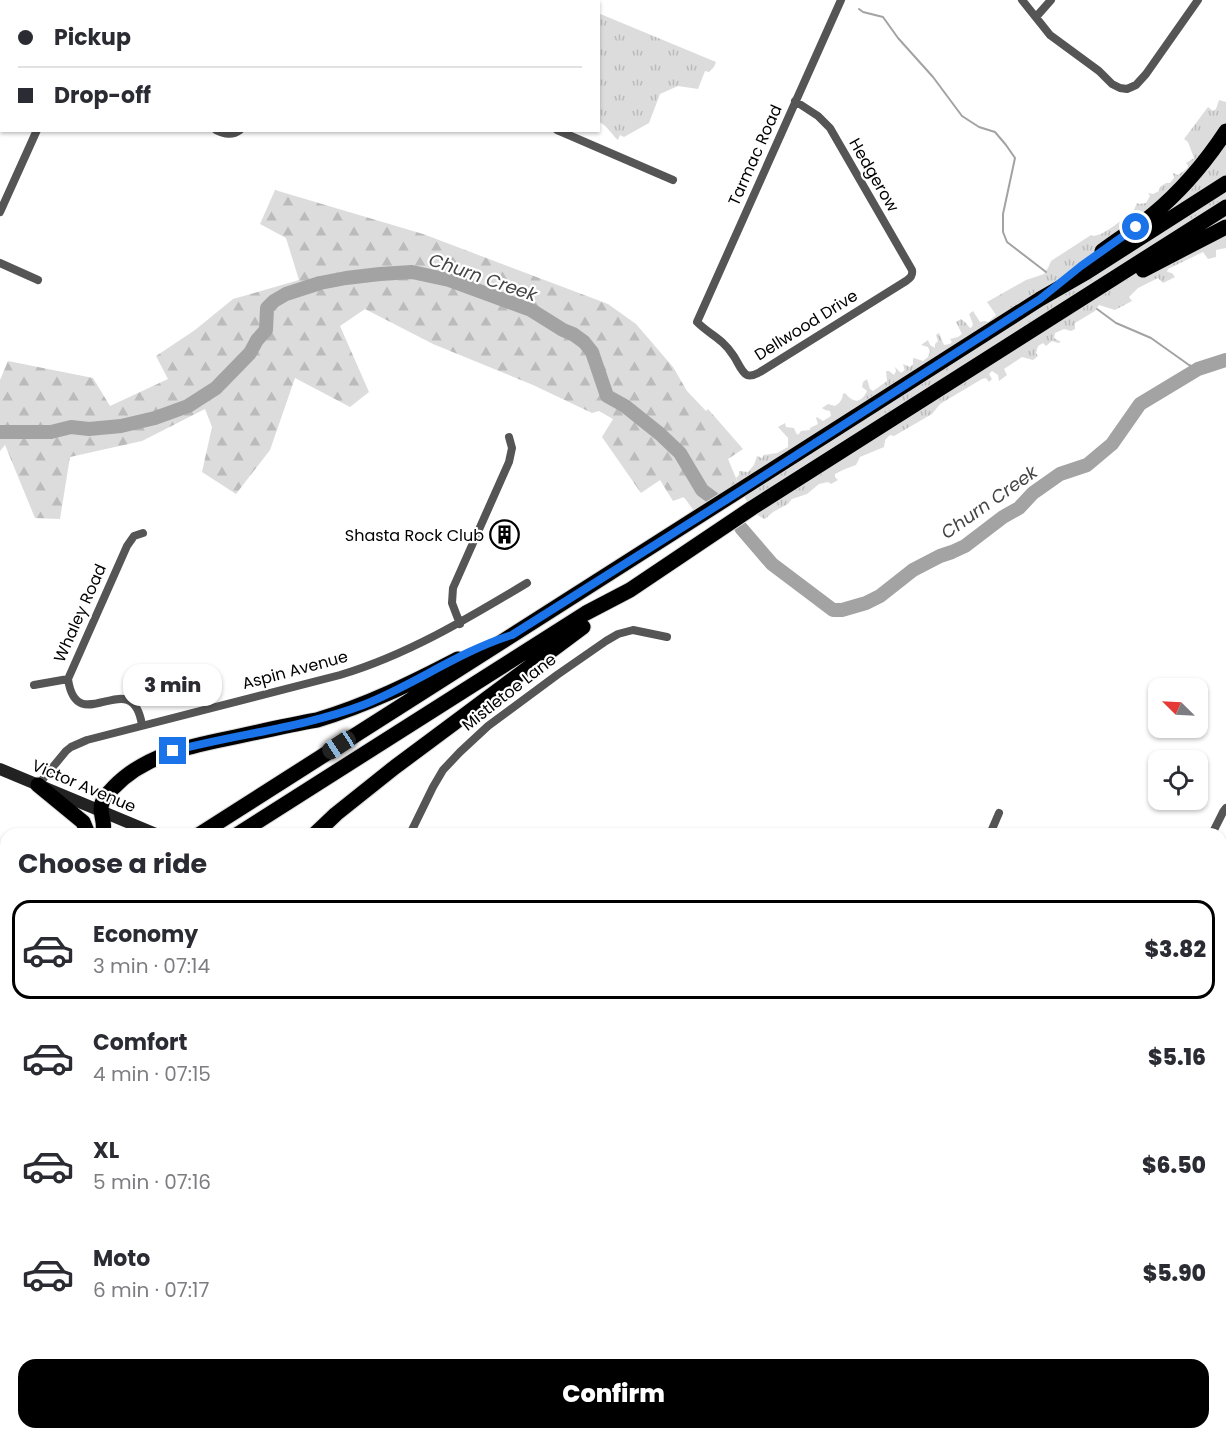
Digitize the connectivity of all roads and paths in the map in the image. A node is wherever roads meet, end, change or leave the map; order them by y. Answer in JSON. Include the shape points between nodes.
{"nodes":[{"id":1,"x":841,"y":0,"type":"edge"},
{"id":2,"x":1022,"y":0,"type":"edge"},
{"id":3,"x":1051,"y":0,"type":"edge"},
{"id":4,"x":1198,"y":0,"type":"edge"},
{"id":5,"x":1036,"y":17,"type":"junction"},
{"id":6,"x":795,"y":101,"type":"junction"},
{"id":7,"x":1226,"y":131,"type":"edge"},
{"id":8,"x":36,"y":132,"type":"edge"},
{"id":9,"x":220,"y":132,"type":"edge"},
{"id":10,"x":236,"y":132,"type":"edge"},
{"id":11,"x":562,"y":132,"type":"edge"},
{"id":12,"x":673,"y":180,"type":"dead end"},
{"id":13,"x":1226,"y":183,"type":"edge"},
{"id":14,"x":3,"y":196,"type":"edge"},
{"id":15,"x":1226,"y":207,"type":"edge"},
{"id":16,"x":0,"y":212,"type":"edge"},
{"id":17,"x":1226,"y":227,"type":"edge"},
{"id":18,"x":0,"y":263,"type":"edge"},
{"id":19,"x":912,"y":276,"type":"joint"},
{"id":20,"x":38,"y":280,"type":"dead end"},
{"id":21,"x":1091,"y":293,"type":"junction"},
{"id":22,"x":1040,"y":299,"type":"junction"},
{"id":23,"x":697,"y":322,"type":"joint"},
{"id":24,"x":509,"y":437,"type":"dead end"},
{"id":25,"x":143,"y":533,"type":"dead end"},
{"id":26,"x":526,"y":583,"type":"dead end"},
{"id":27,"x":630,"y":590,"type":"junction"},
{"id":28,"x":460,"y":624,"type":"junction"},
{"id":29,"x":512,"y":635,"type":"junction"},
{"id":30,"x":667,"y":637,"type":"dead end"},
{"id":31,"x":68,"y":679,"type":"junction"},
{"id":32,"x":34,"y":685,"type":"dead end"},
{"id":33,"x":142,"y":725,"type":"junction"},
{"id":34,"x":0,"y":769,"type":"edge"},
{"id":35,"x":38,"y":785,"type":"junction"},
{"id":36,"x":1226,"y":808,"type":"edge"},
{"id":37,"x":101,"y":811,"type":"junction"},
{"id":38,"x":336,"y":813,"type":"junction"},
{"id":39,"x":999,"y":813,"type":"dead end"},
{"id":40,"x":86,"y":828,"type":"edge"},
{"id":41,"x":103,"y":828,"type":"edge"},
{"id":42,"x":143,"y":828,"type":"edge"},
{"id":43,"x":209,"y":828,"type":"edge"},
{"id":44,"x":247,"y":828,"type":"edge"},
{"id":45,"x":321,"y":828,"type":"edge"},
{"id":46,"x":325,"y":828,"type":"edge"},
{"id":47,"x":413,"y":828,"type":"edge"},
{"id":48,"x":993,"y":828,"type":"edge"},
{"id":49,"x":1215,"y":828,"type":"edge"}],
"edges":[{"from":1,"to":6,"type":"street","name":"Tarmac Road"},
{"from":2,"to":5,"type":"street"},
{"from":3,"to":5,"type":"street"},
{"from":4,"to":5,"type":"street","via":[[1146,74],[1126,89],[1112,84],[1050,35]]},
{"from":6,"to":19,"type":"street","name":"Hedgerow","via":[[830,128]]},
{"from":6,"to":23,"type":"street","name":"Tarmac Road"},
{"from":7,"to":22,"type":"highway","via":[[1177,193]]},
{"from":8,"to":14,"type":"street"},
{"from":9,"to":10,"type":"street"},
{"from":11,"to":12,"type":"street"},
{"from":13,"to":22,"type":"highway"},
{"from":14,"to":16,"type":"street"},
{"from":15,"to":21,"type":"highway"},
{"from":17,"to":21,"type":"highway"},
{"from":18,"to":20,"type":"street"},
{"from":19,"to":23,"type":"street","name":"Dellwood Drive","via":[[752,376],[744,373],[721,340]]},
{"from":21,"to":27,"type":"highway"},
{"from":22,"to":29,"type":"highway"},
{"from":24,"to":28,"type":"street","via":[[509,462],[453,588],[452,603]]},
{"from":25,"to":31,"type":"street","name":"Whaley Road","via":[[134,536],[127,546]]},
{"from":26,"to":28,"type":"street","name":"Aspin Avenue"},
{"from":27,"to":38,"type":"highway","via":[[618,603]]},
{"from":27,"to":44,"type":"highway","via":[[586,613]]},
{"from":28,"to":33,"type":"street","name":"Aspin Avenue","via":[[346,673]]},
{"from":29,"to":37,"type":"highway","via":[[492,641],[364,705],[317,720],[165,754],[125,777],[102,801]]},
{"from":29,"to":43,"type":"highway"},
{"from":30,"to":47,"type":"street","name":"Mistletoe Lane","via":[[633,630],[618,634],[488,726],[442,770]]},
{"from":31,"to":32,"type":"street"},
{"from":31,"to":33,"type":"street","name":"Whaley Road","via":[[70,690],[82,703],[130,700],[138,709]]},
{"from":33,"to":35,"type":"street","name":"Aspin Avenue","via":[[70,747]]},
{"from":34,"to":35,"type":"main road","name":"Victor Avenue"},
{"from":35,"to":37,"type":"main road","name":"Victor Avenue"},
{"from":35,"to":40,"type":"highway"},
{"from":36,"to":49,"type":"street"},
{"from":37,"to":41,"type":"highway"},
{"from":37,"to":42,"type":"main road","name":"Victor Avenue"},
{"from":38,"to":45,"type":"highway"},
{"from":38,"to":46,"type":"highway"},
{"from":39,"to":48,"type":"street"}]}
